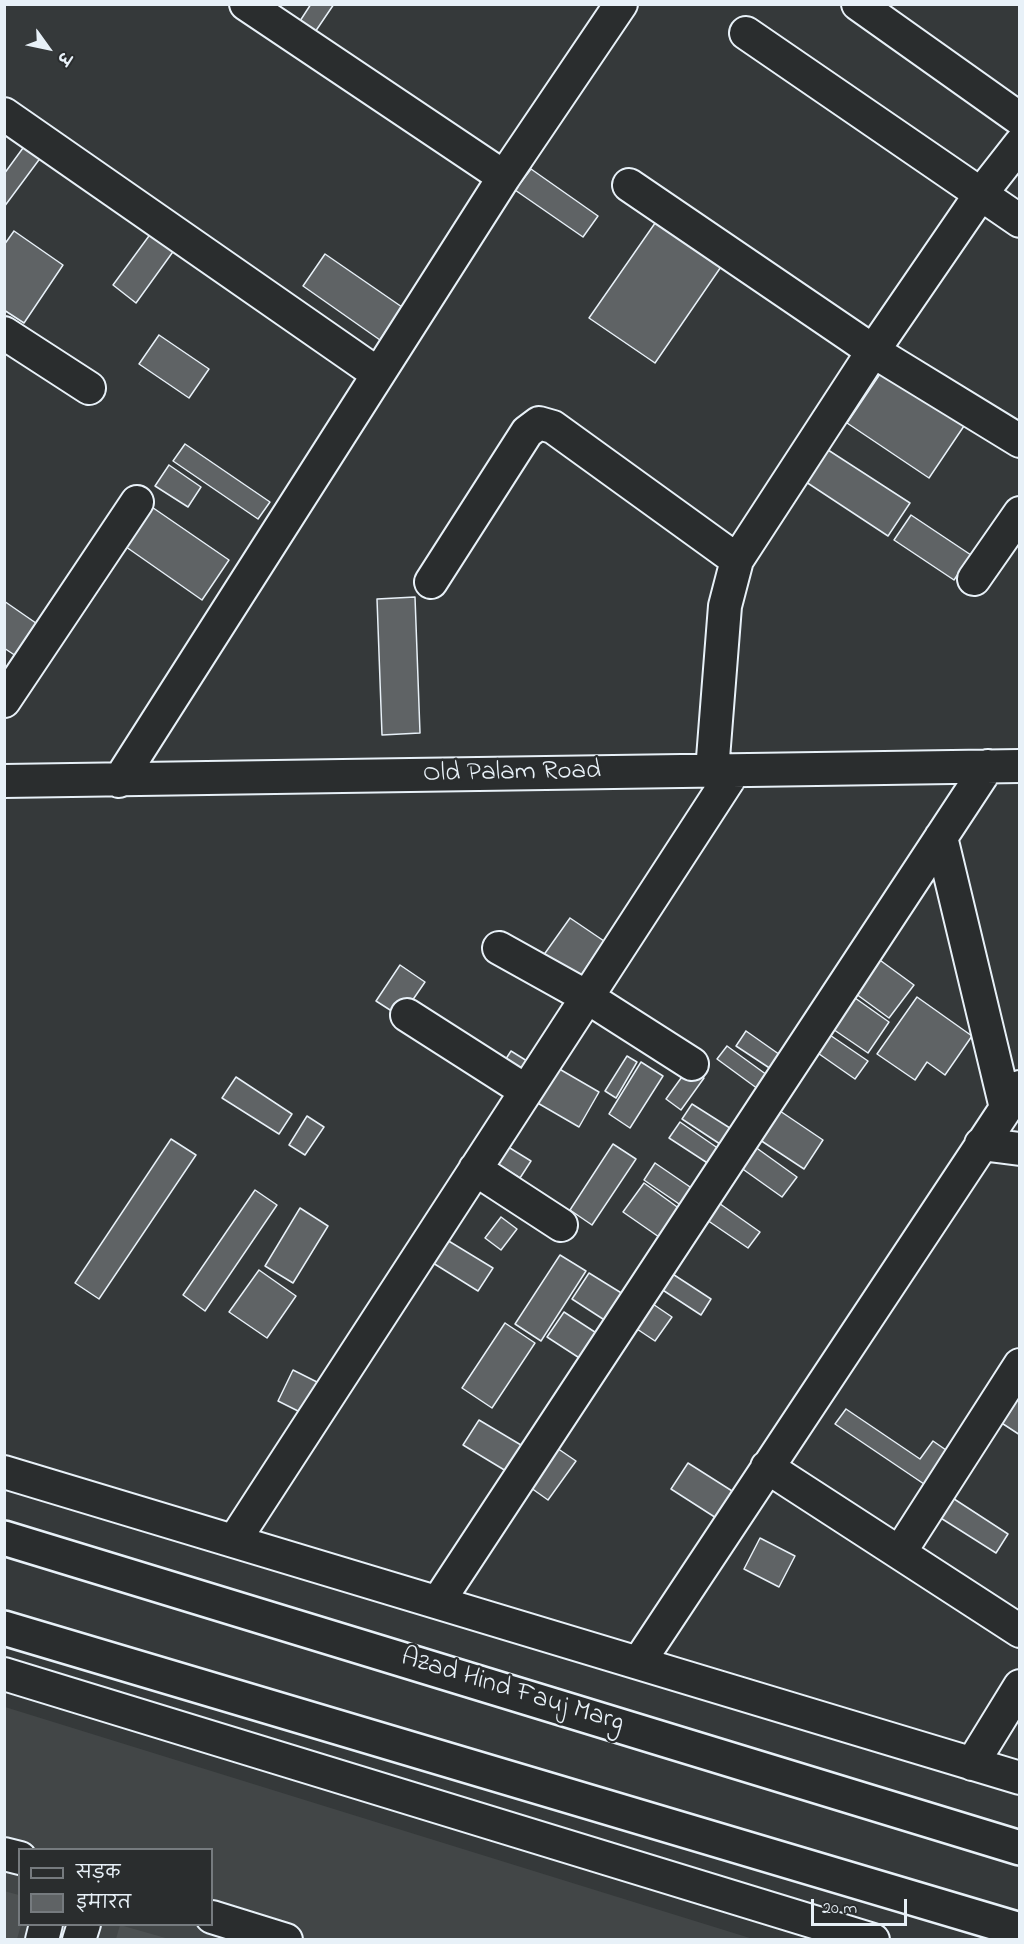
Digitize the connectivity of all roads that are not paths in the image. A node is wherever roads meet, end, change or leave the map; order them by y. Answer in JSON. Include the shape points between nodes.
{"nodes":[{"id":1,"x":246,"y":4,"type":"edge"},
{"id":2,"x":621,"y":4,"type":"edge"},
{"id":3,"x":858,"y":4,"type":"edge"},
{"id":4,"x":746,"y":33,"type":"dead end"},
{"id":5,"x":4,"y":114,"type":"edge"},
{"id":6,"x":1020,"y":118,"type":"edge"},
{"id":7,"x":1020,"y":144,"type":"edge"},
{"id":8,"x":504,"y":177,"type":"junction"},
{"id":9,"x":629,"y":186,"type":"dead end"},
{"id":10,"x":980,"y":195,"type":"junction"},
{"id":11,"x":1020,"y":221,"type":"edge"},
{"id":12,"x":4,"y":333,"type":"edge"},
{"id":13,"x":873,"y":351,"type":"junction"},
{"id":14,"x":378,"y":374,"type":"junction"},
{"id":15,"x":89,"y":388,"type":"dead end"},
{"id":16,"x":1020,"y":441,"type":"edge"},
{"id":17,"x":137,"y":502,"type":"dead end"},
{"id":18,"x":1020,"y":513,"type":"edge"},
{"id":19,"x":737,"y":560,"type":"junction"},
{"id":20,"x":974,"y":579,"type":"dead end"},
{"id":21,"x":431,"y":582,"type":"dead end"},
{"id":22,"x":4,"y":701,"type":"edge"},
{"id":23,"x":988,"y":766,"type":"junction"},
{"id":24,"x":1020,"y":766,"type":"edge"},
{"id":25,"x":723,"y":771,"type":"junction"},
{"id":26,"x":4,"y":781,"type":"edge"},
{"id":27,"x":119,"y":781,"type":"junction"},
{"id":28,"x":941,"y":837,"type":"junction"},
{"id":29,"x":499,"y":948,"type":"dead end"},
{"id":30,"x":587,"y":997,"type":"junction"},
{"id":31,"x":407,"y":1015,"type":"dead end"},
{"id":32,"x":693,"y":1064,"type":"dead end"},
{"id":33,"x":526,"y":1091,"type":"junction"},
{"id":34,"x":1013,"y":1098,"type":"edge"},
{"id":35,"x":981,"y":1144,"type":"junction"},
{"id":36,"x":1020,"y":1149,"type":"edge"},
{"id":37,"x":475,"y":1169,"type":"junction"},
{"id":38,"x":561,"y":1225,"type":"dead end"},
{"id":39,"x":1020,"y":1365,"type":"edge"},
{"id":40,"x":767,"y":1467,"type":"junction"},
{"id":41,"x":4,"y":1472,"type":"edge"},
{"id":42,"x":4,"y":1538,"type":"edge"},
{"id":43,"x":234,"y":1540,"type":"junction"},
{"id":44,"x":900,"y":1552,"type":"junction"},
{"id":45,"x":438,"y":1602,"type":"junction"},
{"id":46,"x":4,"y":1628,"type":"edge"},
{"id":47,"x":1020,"y":1631,"type":"edge"},
{"id":48,"x":639,"y":1662,"type":"junction"},
{"id":49,"x":4,"y":1674,"type":"edge"},
{"id":50,"x":1020,"y":1686,"type":"edge"},
{"id":51,"x":972,"y":1764,"type":"junction"},
{"id":52,"x":1020,"y":1778,"type":"edge"},
{"id":53,"x":1020,"y":1848,"type":"edge"},
{"id":54,"x":213,"y":1917,"type":"edge"},
{"id":55,"x":1020,"y":1930,"type":"edge"},
{"id":56,"x":286,"y":1940,"type":"edge"},
{"id":57,"x":873,"y":1940,"type":"edge"}],
"edges":[{"from":1,"to":8,"type":"street"},
{"from":2,"to":8,"type":"street"},
{"from":3,"to":6,"type":"street"},
{"from":4,"to":10,"type":"street"},
{"from":5,"to":14,"type":"street"},
{"from":7,"to":10,"type":"street"},
{"from":8,"to":14,"type":"street"},
{"from":9,"to":13,"type":"street"},
{"from":10,"to":11,"type":"street"},
{"from":10,"to":13,"type":"street"},
{"from":12,"to":15,"type":"street"},
{"from":13,"to":16,"type":"street"},
{"from":13,"to":19,"type":"street"},
{"from":14,"to":27,"type":"street"},
{"from":17,"to":22,"type":"street"},
{"from":18,"to":20,"type":"street"},
{"from":19,"to":21,"type":"street","via":[[553,428],[539,423],[527,432]]},
{"from":19,"to":25,"type":"street","via":[[725,606]]},
{"from":23,"to":24,"type":"street","name":"Old Palam Road"},
{"from":23,"to":25,"type":"street","name":"Old Palam Road"},
{"from":23,"to":28,"type":"street"},
{"from":25,"to":27,"type":"street","name":"Old Palam Road"},
{"from":25,"to":30,"type":"street"},
{"from":26,"to":27,"type":"street","name":"Old Palam Road"},
{"from":28,"to":34,"type":"street"},
{"from":28,"to":45,"type":"street"},
{"from":29,"to":30,"type":"street"},
{"from":30,"to":32,"type":"street"},
{"from":30,"to":33,"type":"street"},
{"from":31,"to":33,"type":"street"},
{"from":33,"to":37,"type":"street"},
{"from":34,"to":35,"type":"street"},
{"from":35,"to":36,"type":"street"},
{"from":35,"to":40,"type":"street"},
{"from":37,"to":38,"type":"street"},
{"from":37,"to":43,"type":"street"},
{"from":39,"to":44,"type":"street"},
{"from":40,"to":44,"type":"street"},
{"from":40,"to":48,"type":"street"},
{"from":41,"to":43,"type":"street"},
{"from":42,"to":53,"type":"main road","name":"Azad Hind Fauj Marg"},
{"from":43,"to":45,"type":"street"},
{"from":44,"to":47,"type":"street"},
{"from":45,"to":48,"type":"street"},
{"from":46,"to":55,"type":"main road"},
{"from":48,"to":51,"type":"street"},
{"from":49,"to":57,"type":"street"},
{"from":50,"to":51,"type":"street"},
{"from":51,"to":52,"type":"street"},
{"from":54,"to":56,"type":"street"}]}
